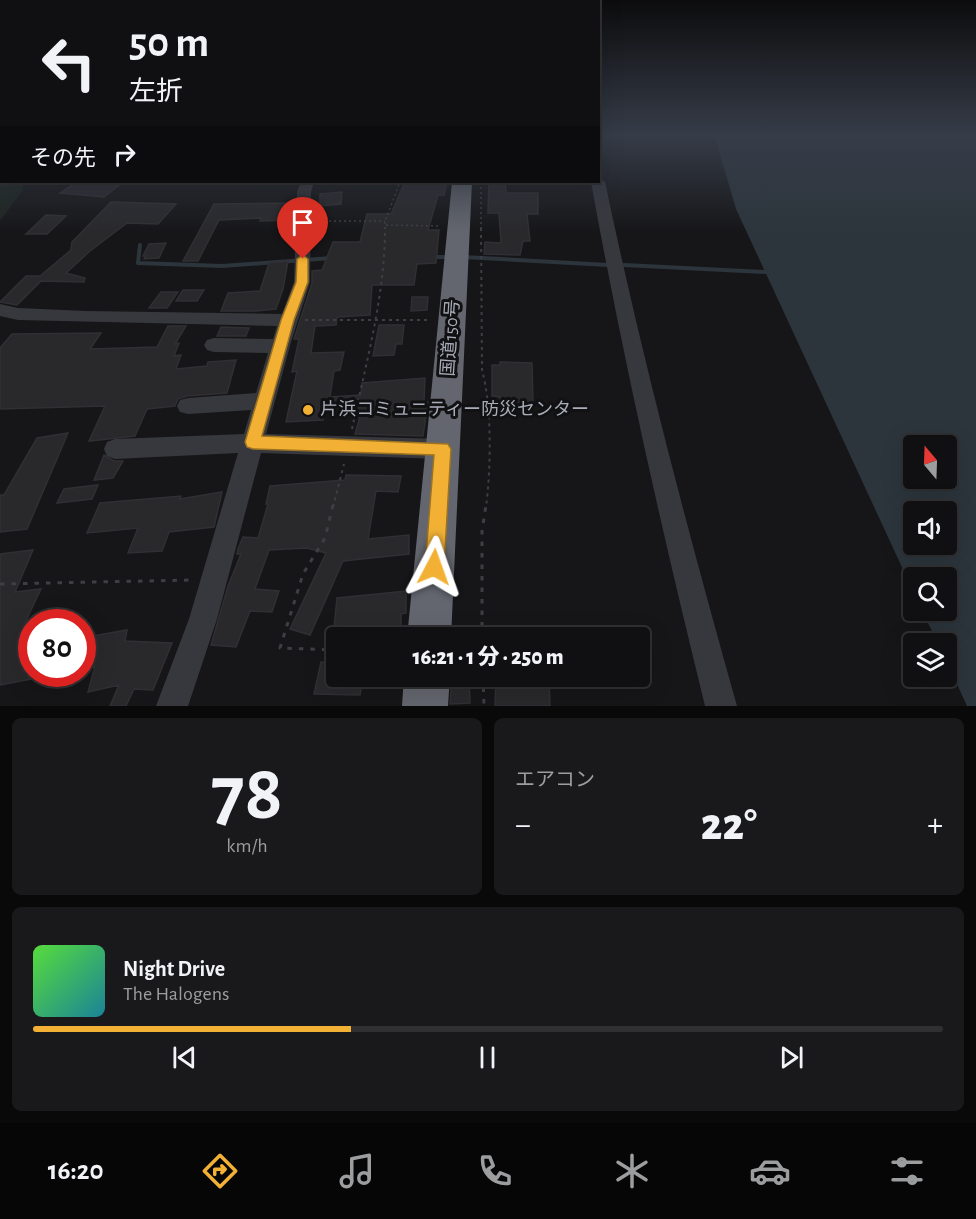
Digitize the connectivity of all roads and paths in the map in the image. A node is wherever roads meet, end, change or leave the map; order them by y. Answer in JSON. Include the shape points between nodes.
{"nodes":[{"id":1,"x":307,"y":183,"type":"edge"},
{"id":2,"x":462,"y":183,"type":"edge"},
{"id":3,"x":481,"y":183,"type":"edge"},
{"id":4,"x":598,"y":183,"type":"edge"},
{"id":5,"x":304,"y":221,"type":"junction"},
{"id":6,"x":458,"y":227,"type":"junction"},
{"id":7,"x":0,"y":310,"type":"edge"},
{"id":8,"x":287,"y":320,"type":"junction"},
{"id":9,"x":452,"y":321,"type":"junction"},
{"id":10,"x":214,"y":345,"type":"dead end"},
{"id":11,"x":280,"y":346,"type":"junction"},
{"id":12,"x":264,"y":401,"type":"junction"},
{"id":13,"x":188,"y":406,"type":"dead end"},
{"id":14,"x":253,"y":442,"type":"junction"},
{"id":15,"x":115,"y":449,"type":"dead end"},
{"id":16,"x":443,"y":449,"type":"junction"},
{"id":17,"x":214,"y":579,"type":"junction"},
{"id":18,"x":0,"y":584,"type":"edge"},
{"id":19,"x":430,"y":627,"type":"edge"},
{"id":20,"x":482,"y":627,"type":"edge"},
{"id":21,"x":426,"y":687,"type":"edge"},
{"id":22,"x":483,"y":687,"type":"edge"},
{"id":23,"x":172,"y":706,"type":"edge"},
{"id":24,"x":425,"y":706,"type":"edge"},
{"id":25,"x":484,"y":706,"type":"edge"},
{"id":26,"x":720,"y":706,"type":"edge"}],
"edges":[{"from":1,"to":5,"type":"street"},
{"from":2,"to":6,"type":"highway","name":"国道150号"},
{"from":3,"to":20,"type":"path","via":[[482,370],[489,422],[488,488],[482,531]]},
{"from":4,"to":26,"type":"street","via":[[626,325]]},
{"from":5,"to":6,"type":"path"},
{"from":5,"to":8,"type":"street","via":[[302,282]]},
{"from":6,"to":9,"type":"highway","name":"国道150号"},
{"from":7,"to":8,"type":"street","via":[[18,314]]},
{"from":8,"to":9,"type":"path"},
{"from":8,"to":11,"type":"street"},
{"from":9,"to":16,"type":"highway","name":"国道150号"},
{"from":10,"to":11,"type":"street"},
{"from":11,"to":12,"type":"street"},
{"from":12,"to":13,"type":"street"},
{"from":12,"to":14,"type":"street"},
{"from":14,"to":15,"type":"street"},
{"from":14,"to":16,"type":"street"},
{"from":14,"to":17,"type":"street"},
{"from":16,"to":19,"type":"highway","name":"国道150号"},
{"from":17,"to":18,"type":"path"},
{"from":17,"to":23,"type":"street"},
{"from":21,"to":24,"type":"highway"},
{"from":22,"to":25,"type":"path"}]}
